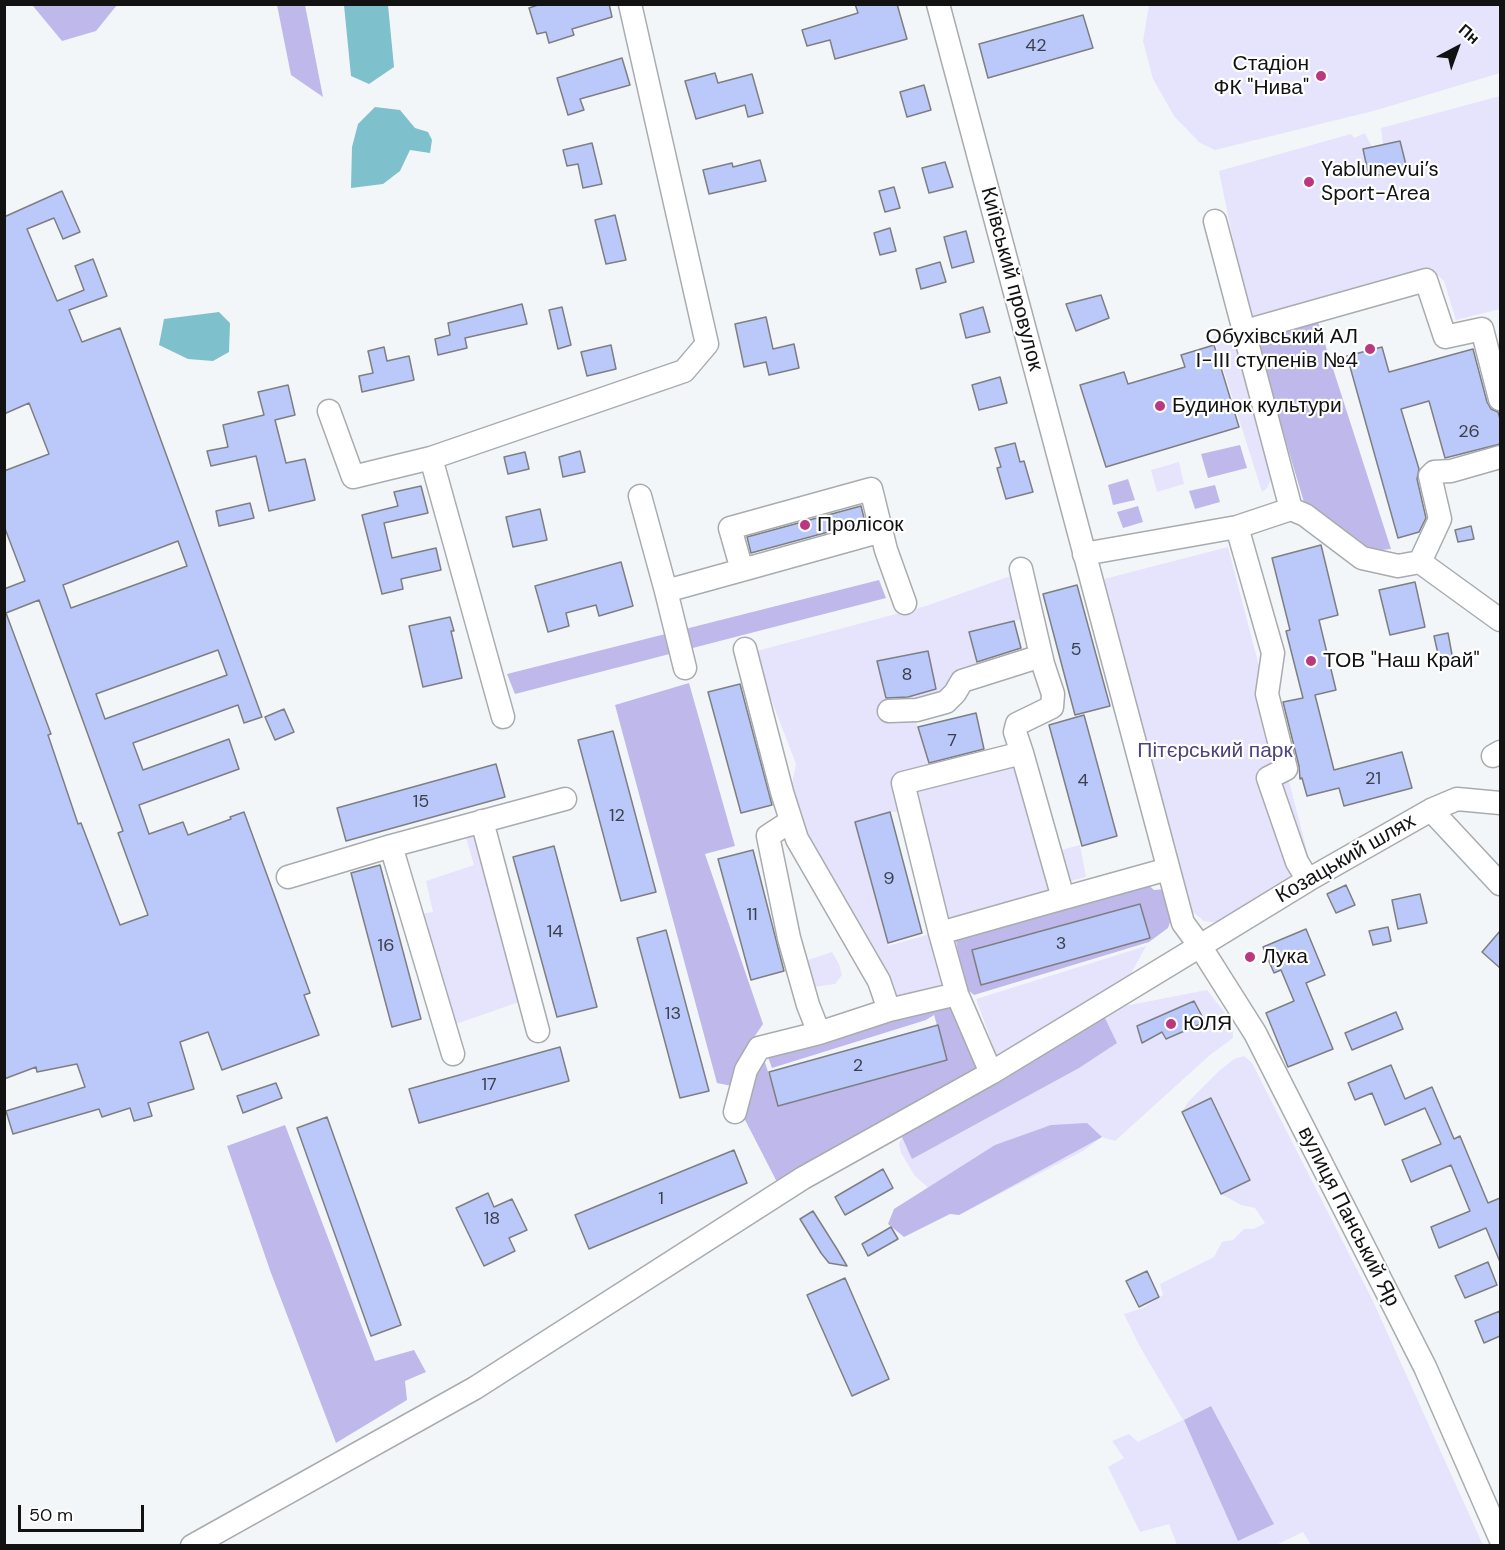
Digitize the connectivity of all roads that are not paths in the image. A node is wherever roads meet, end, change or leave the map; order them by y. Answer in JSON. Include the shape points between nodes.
{"nodes":[{"id":1,"x":630,"y":4,"type":"edge"},
{"id":2,"x":938,"y":4,"type":"edge"},
{"id":3,"x":1215,"y":221,"type":"dead end"},
{"id":4,"x":1245,"y":331,"type":"junction"},
{"id":5,"x":1500,"y":399,"type":"edge"},
{"id":6,"x":329,"y":411,"type":"dead end"},
{"id":7,"x":1500,"y":457,"type":"edge"},
{"id":8,"x":431,"y":458,"type":"junction"},
{"id":9,"x":640,"y":496,"type":"dead end"},
{"id":10,"x":1291,"y":509,"type":"junction"},
{"id":11,"x":1237,"y":527,"type":"junction"},
{"id":12,"x":882,"y":531,"type":"junction"},
{"id":13,"x":1084,"y":554,"type":"junction"},
{"id":14,"x":1420,"y":562,"type":"junction"},
{"id":15,"x":1021,"y":569,"type":"dead end"},
{"id":16,"x":742,"y":570,"type":"junction"},
{"id":17,"x":666,"y":591,"type":"junction"},
{"id":18,"x":905,"y":603,"type":"dead end"},
{"id":19,"x":1500,"y":621,"type":"edge"},
{"id":20,"x":745,"y":649,"type":"dead end"},
{"id":21,"x":1041,"y":656,"type":"junction"},
{"id":22,"x":685,"y":668,"type":"dead end"},
{"id":23,"x":889,"y":711,"type":"dead end"},
{"id":24,"x":503,"y":717,"type":"dead end"},
{"id":25,"x":1022,"y":753,"type":"junction"},
{"id":26,"x":565,"y":799,"type":"dead end"},
{"id":27,"x":1500,"y":803,"type":"edge"},
{"id":28,"x":1431,"y":810,"type":"junction"},
{"id":29,"x":482,"y":821,"type":"junction"},
{"id":30,"x":791,"y":821,"type":"junction"},
{"id":31,"x":390,"y":846,"type":"junction"},
{"id":32,"x":1168,"y":869,"type":"junction"},
{"id":33,"x":288,"y":877,"type":"dead end"},
{"id":34,"x":1308,"y":880,"type":"junction"},
{"id":35,"x":1500,"y":884,"type":"edge"},
{"id":36,"x":1063,"y":898,"type":"junction"},
{"id":37,"x":940,"y":933,"type":"junction"},
{"id":38,"x":1200,"y":946,"type":"junction"},
{"id":39,"x":957,"y":994,"type":"junction"},
{"id":40,"x":889,"y":1010,"type":"junction"},
{"id":41,"x":538,"y":1031,"type":"dead end"},
{"id":42,"x":819,"y":1033,"type":"junction"},
{"id":43,"x":453,"y":1054,"type":"dead end"},
{"id":44,"x":991,"y":1072,"type":"junction"},
{"id":45,"x":735,"y":1112,"type":"dead end"},
{"id":46,"x":1500,"y":1538,"type":"edge"},
{"id":47,"x":192,"y":1545,"type":"edge"}],
"edges":[{"from":1,"to":8,"type":"street","via":[[707,344],[684,371]]},
{"from":2,"to":13,"type":"street","name":"Київський провулок"},
{"from":3,"to":4,"type":"street"},
{"from":4,"to":5,"type":"street","via":[[1426,280],[1445,337],[1482,329]]},
{"from":4,"to":10,"type":"street"},
{"from":6,"to":8,"type":"street","via":[[353,477]]},
{"from":7,"to":14,"type":"street","via":[[1430,476],[1440,519]]},
{"from":8,"to":24,"type":"street"},
{"from":9,"to":17,"type":"street"},
{"from":10,"to":11,"type":"street"},
{"from":10,"to":14,"type":"street","via":[[1305,515],[1362,558],[1398,566]]},
{"from":11,"to":13,"type":"street"},
{"from":11,"to":34,"type":"street","via":[[1273,654],[1267,694],[1286,769],[1268,778],[1297,861]]},
{"from":12,"to":16,"type":"street"},
{"from":12,"to":16,"type":"street","via":[[871,489],[740,525],[730,528]]},
{"from":12,"to":18,"type":"street"},
{"from":13,"to":32,"type":"street","name":"Київський провулок"},
{"from":14,"to":19,"type":"street"},
{"from":15,"to":21,"type":"street"},
{"from":16,"to":17,"type":"street"},
{"from":17,"to":22,"type":"street"},
{"from":20,"to":30,"type":"street"},
{"from":21,"to":23,"type":"street","via":[[962,681],[946,702],[917,710]]},
{"from":21,"to":25,"type":"street","via":[[1053,694],[1052,707],[1017,724]]},
{"from":25,"to":36,"type":"street"},
{"from":25,"to":37,"type":"street","via":[[903,783]]},
{"from":26,"to":29,"type":"street"},
{"from":27,"to":28,"type":"street","name":"Козацький шлях","via":[[1457,799]]},
{"from":28,"to":34,"type":"street","name":"Козацький шлях"},
{"from":28,"to":35,"type":"street"},
{"from":29,"to":31,"type":"street"},
{"from":29,"to":41,"type":"street"},
{"from":30,"to":40,"type":"street","via":[[797,839],[879,981]]},
{"from":30,"to":42,"type":"street","via":[[768,836],[789,938]]},
{"from":31,"to":33,"type":"street"},
{"from":31,"to":43,"type":"street"},
{"from":32,"to":36,"type":"street"},
{"from":32,"to":38,"type":"street","name":"вулиця Панський Яр","via":[[1183,923]]},
{"from":34,"to":38,"type":"street","name":"Козацький шлях"},
{"from":36,"to":37,"type":"street"},
{"from":37,"to":39,"type":"street"},
{"from":38,"to":44,"type":"street"},
{"from":38,"to":46,"type":"street","name":"вулиця Панський Яр","via":[[1255,1033],[1425,1367]]},
{"from":39,"to":40,"type":"street"},
{"from":39,"to":44,"type":"street"},
{"from":40,"to":42,"type":"street"},
{"from":42,"to":45,"type":"street","via":[[759,1048],[746,1070]]},
{"from":44,"to":47,"type":"street","via":[[803,1178],[475,1388]]}]}
